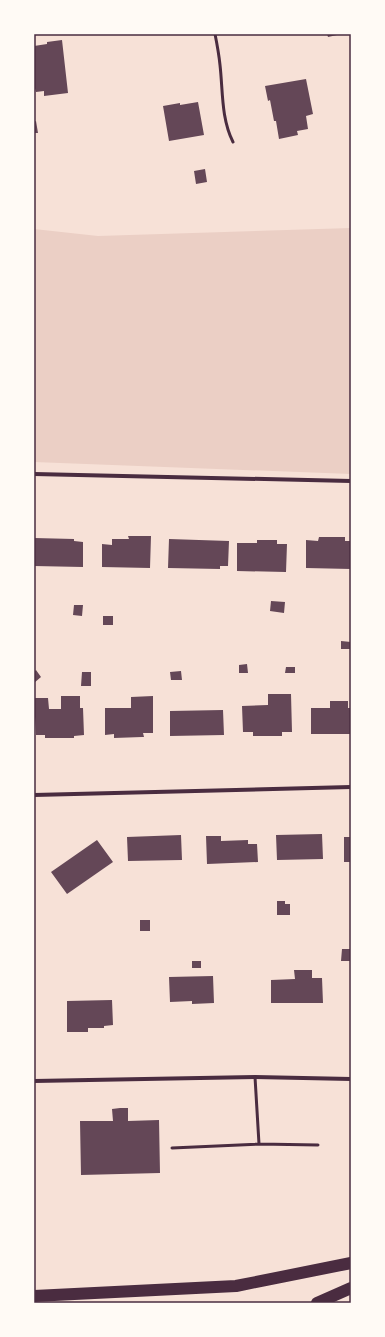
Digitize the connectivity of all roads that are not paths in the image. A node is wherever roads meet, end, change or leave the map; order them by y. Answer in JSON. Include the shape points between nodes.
{"nodes":[{"id":1,"x":215,"y":34,"type":"edge"},
{"id":2,"x":233,"y":142,"type":"dead end"},
{"id":3,"x":34,"y":474,"type":"edge"},
{"id":4,"x":351,"y":481,"type":"edge"},
{"id":5,"x":351,"y":787,"type":"edge"},
{"id":6,"x":34,"y":795,"type":"edge"},
{"id":7,"x":255,"y":1077,"type":"junction"},
{"id":8,"x":351,"y":1079,"type":"edge"},
{"id":9,"x":34,"y":1081,"type":"edge"},
{"id":10,"x":258,"y":1144,"type":"junction"},
{"id":11,"x":318,"y":1144,"type":"dead end"},
{"id":12,"x":172,"y":1148,"type":"dead end"},
{"id":13,"x":351,"y":1263,"type":"edge"},
{"id":14,"x":351,"y":1288,"type":"edge"},
{"id":15,"x":34,"y":1296,"type":"edge"},
{"id":16,"x":316,"y":1303,"type":"edge"}],
"edges":[{"from":1,"to":2,"type":"lane","via":[[224,116]]},
{"from":3,"to":4,"type":"street"},
{"from":5,"to":6,"type":"street"},
{"from":7,"to":8,"type":"street"},
{"from":7,"to":9,"type":"street"},
{"from":7,"to":10,"type":"lane"},
{"from":10,"to":11,"type":"lane"},
{"from":10,"to":12,"type":"lane"},
{"from":13,"to":15,"type":"highway","via":[[236,1286]]},
{"from":14,"to":16,"type":"highway"}]}
